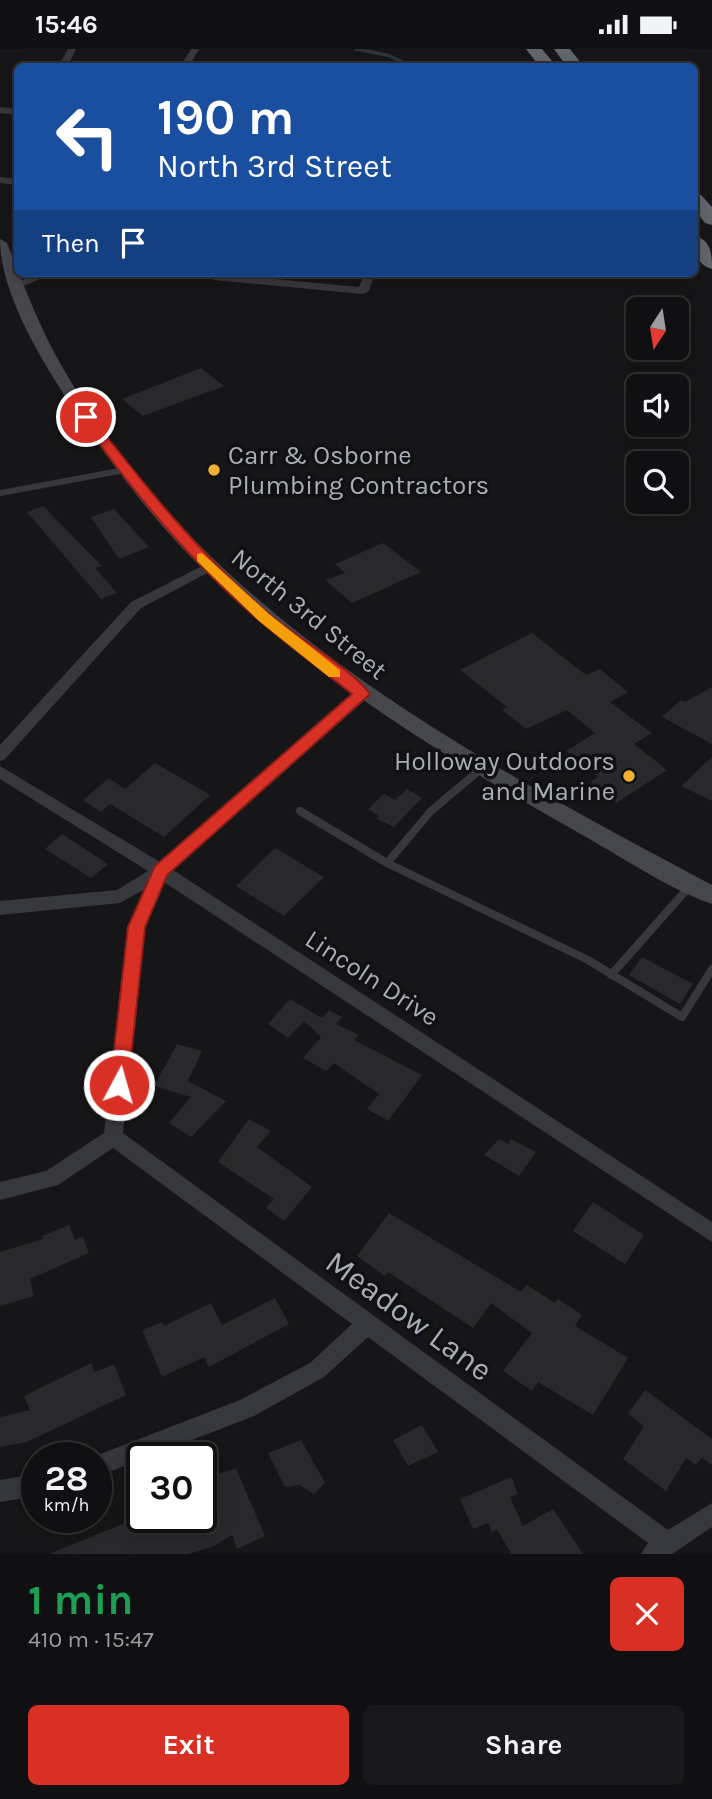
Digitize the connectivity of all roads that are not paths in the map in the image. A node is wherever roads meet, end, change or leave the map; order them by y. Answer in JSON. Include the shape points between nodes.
{"nodes":[{"id":1,"x":534,"y":49,"type":"edge"},
{"id":2,"x":562,"y":49,"type":"edge"},
{"id":3,"x":546,"y":63,"type":"edge"},
{"id":4,"x":573,"y":63,"type":"edge"},
{"id":5,"x":698,"y":202,"type":"edge"},
{"id":6,"x":712,"y":219,"type":"edge"},
{"id":7,"x":698,"y":246,"type":"edge"},
{"id":8,"x":1,"y":248,"type":"edge"},
{"id":9,"x":712,"y":263,"type":"edge"},
{"id":10,"x":14,"y":276,"type":"edge"},
{"id":11,"x":14,"y":277,"type":"edge"},
{"id":12,"x":38,"y":277,"type":"edge"},
{"id":13,"x":234,"y":277,"type":"edge"},
{"id":14,"x":368,"y":277,"type":"edge"},
{"id":15,"x":18,"y":285,"type":"junction"},
{"id":16,"x":125,"y":470,"type":"junction"},
{"id":17,"x":0,"y":493,"type":"edge"},
{"id":18,"x":210,"y":566,"type":"junction"},
{"id":19,"x":362,"y":694,"type":"junction"},
{"id":20,"x":0,"y":755,"type":"edge"},
{"id":21,"x":482,"y":768,"type":"junction"},
{"id":22,"x":0,"y":772,"type":"edge"},
{"id":23,"x":300,"y":811,"type":"dead end"},
{"id":24,"x":387,"y":863,"type":"junction"},
{"id":25,"x":161,"y":871,"type":"junction"},
{"id":26,"x":691,"y":884,"type":"junction"},
{"id":27,"x":712,"y":895,"type":"edge"},
{"id":28,"x":0,"y":908,"type":"edge"},
{"id":29,"x":712,"y":969,"type":"edge"},
{"id":30,"x":611,"y":975,"type":"junction"},
{"id":31,"x":113,"y":1137,"type":"junction"},
{"id":32,"x":0,"y":1191,"type":"edge"},
{"id":33,"x":712,"y":1233,"type":"edge"},
{"id":34,"x":366,"y":1325,"type":"junction"},
{"id":35,"x":112,"y":1460,"type":"edge"},
{"id":36,"x":21,"y":1488,"type":"edge"},
{"id":37,"x":0,"y":1491,"type":"edge"},
{"id":38,"x":712,"y":1514,"type":"edge"},
{"id":39,"x":660,"y":1549,"type":"edge"}],
"edges":[{"from":1,"to":3,"type":"highway"},
{"from":2,"to":4,"type":"highway"},
{"from":5,"to":6,"type":"highway"},
{"from":7,"to":9,"type":"highway"},
{"from":8,"to":10,"type":"main road","name":"North 3rd Street"},
{"from":11,"to":15,"type":"main road","name":"North 3rd Street"},
{"from":12,"to":15,"type":"street"},
{"from":13,"to":14,"type":"street","via":[[363,291]]},
{"from":15,"to":16,"type":"main road","name":"North 3rd Street","via":[[60,376]]},
{"from":16,"to":17,"type":"lane"},
{"from":16,"to":18,"type":"main road","name":"North 3rd Street"},
{"from":18,"to":19,"type":"main road","name":"North 3rd Street","via":[[264,617]]},
{"from":18,"to":20,"type":"street","via":[[136,605]]},
{"from":19,"to":21,"type":"main road","name":"North 3rd Street"},
{"from":19,"to":25,"type":"street"},
{"from":21,"to":24,"type":"lane","via":[[432,811]]},
{"from":21,"to":26,"type":"main road","name":"North 3rd Street"},
{"from":22,"to":25,"type":"street","name":"Lincoln Drive"},
{"from":23,"to":24,"type":"lane"},
{"from":24,"to":30,"type":"lane"},
{"from":25,"to":28,"type":"street","via":[[120,896]]},
{"from":25,"to":31,"type":"street","via":[[136,927]]},
{"from":25,"to":33,"type":"street","name":"Lincoln Drive"},
{"from":26,"to":27,"type":"main road","name":"North 3rd Street"},
{"from":26,"to":30,"type":"lane"},
{"from":29,"to":30,"type":"lane","via":[[682,1017]]},
{"from":31,"to":32,"type":"street","via":[[51,1178]]},
{"from":31,"to":34,"type":"street","name":"Meadow Lane"},
{"from":34,"to":35,"type":"street","via":[[317,1370],[246,1408]]},
{"from":34,"to":39,"type":"street","name":"Meadow Lane"},
{"from":36,"to":37,"type":"street"},
{"from":38,"to":39,"type":"street"}]}
